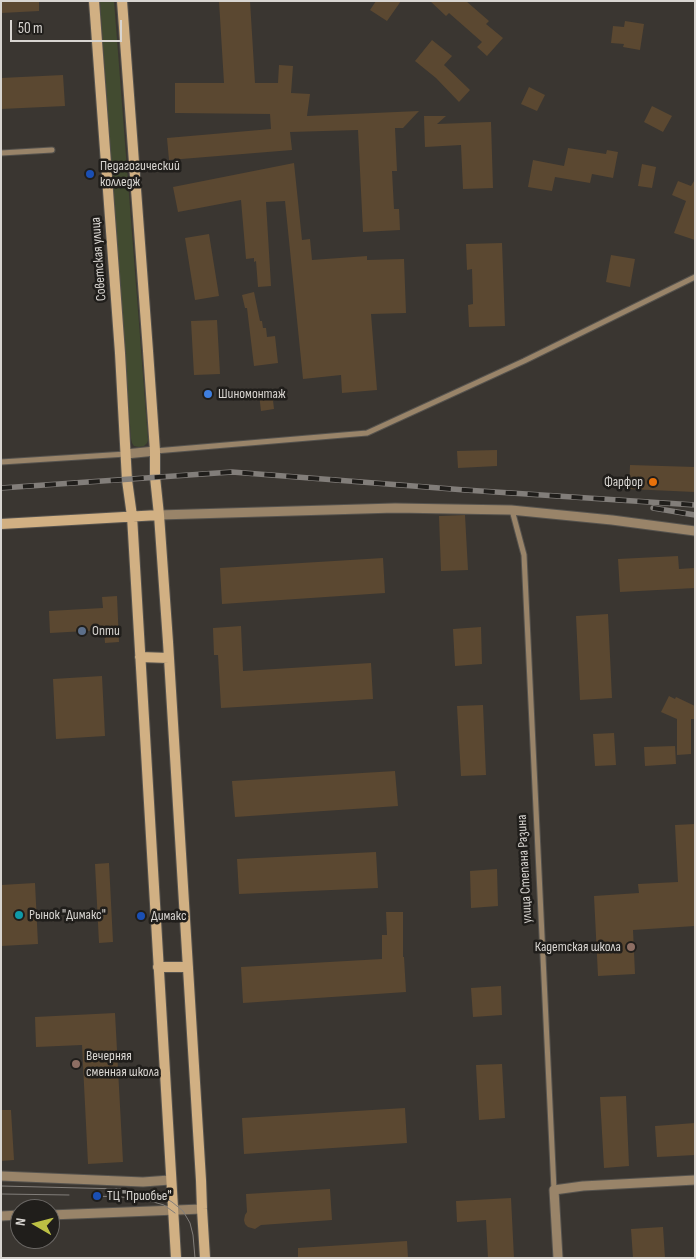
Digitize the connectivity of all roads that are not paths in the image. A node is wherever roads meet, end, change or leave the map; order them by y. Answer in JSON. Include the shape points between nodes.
{"nodes":[{"id":1,"x":94,"y":1,"type":"edge"},
{"id":2,"x":122,"y":1,"type":"edge"},
{"id":3,"x":52,"y":150,"type":"dead end"},
{"id":4,"x":1,"y":153,"type":"edge"},
{"id":5,"x":695,"y":277,"type":"edge"},
{"id":6,"x":155,"y":451,"type":"junction"},
{"id":7,"x":126,"y":454,"type":"junction"},
{"id":8,"x":1,"y":462,"type":"edge"},
{"id":9,"x":511,"y":510,"type":"junction"},
{"id":10,"x":159,"y":515,"type":"junction"},
{"id":11,"x":132,"y":516,"type":"junction"},
{"id":12,"x":1,"y":524,"type":"edge"},
{"id":13,"x":695,"y":531,"type":"edge"},
{"id":14,"x":140,"y":657,"type":"junction"},
{"id":15,"x":169,"y":658,"type":"junction"},
{"id":16,"x":158,"y":967,"type":"junction"},
{"id":17,"x":188,"y":967,"type":"junction"},
{"id":18,"x":1,"y":1176,"type":"edge"},
{"id":19,"x":170,"y":1180,"type":"junction"},
{"id":20,"x":695,"y":1180,"type":"edge"},
{"id":21,"x":554,"y":1190,"type":"junction"},
{"id":22,"x":202,"y":1209,"type":"junction"},
{"id":23,"x":173,"y":1210,"type":"junction"},
{"id":24,"x":60,"y":1214,"type":"edge"},
{"id":25,"x":176,"y":1258,"type":"edge"},
{"id":26,"x":205,"y":1258,"type":"edge"},
{"id":27,"x":558,"y":1258,"type":"edge"}],
"edges":[{"from":1,"to":7,"type":"main road","name":"Советская улица"},
{"from":2,"to":6,"type":"main road"},
{"from":3,"to":4,"type":"street"},
{"from":5,"to":6,"type":"street","via":[[367,433]]},
{"from":6,"to":7,"type":"street"},
{"from":6,"to":10,"type":"main road"},
{"from":7,"to":8,"type":"street"},
{"from":7,"to":11,"type":"main road","name":"Советская улица"},
{"from":9,"to":10,"type":"street","via":[[395,508]]},
{"from":9,"to":13,"type":"street"},
{"from":9,"to":21,"type":"street","name":"улица Степана Разина","via":[[524,555]]},
{"from":10,"to":11,"type":"main road"},
{"from":10,"to":15,"type":"main road"},
{"from":11,"to":12,"type":"main road"},
{"from":11,"to":14,"type":"main road","name":"Советская улица"},
{"from":14,"to":15,"type":"main road"},
{"from":14,"to":16,"type":"main road","name":"Советская улица"},
{"from":15,"to":17,"type":"main road"},
{"from":16,"to":17,"type":"main road"},
{"from":16,"to":19,"type":"main road","name":"Советская улица"},
{"from":17,"to":22,"type":"main road"},
{"from":18,"to":19,"type":"street","via":[[143,1182]]},
{"from":19,"to":23,"type":"main road","name":"Советская улица"},
{"from":20,"to":21,"type":"street"},
{"from":21,"to":27,"type":"street","name":"улица Степана Разина"},
{"from":22,"to":23,"type":"street"},
{"from":22,"to":26,"type":"main road"},
{"from":23,"to":24,"type":"street"},
{"from":23,"to":25,"type":"main road","name":"Советская улица"}]}
